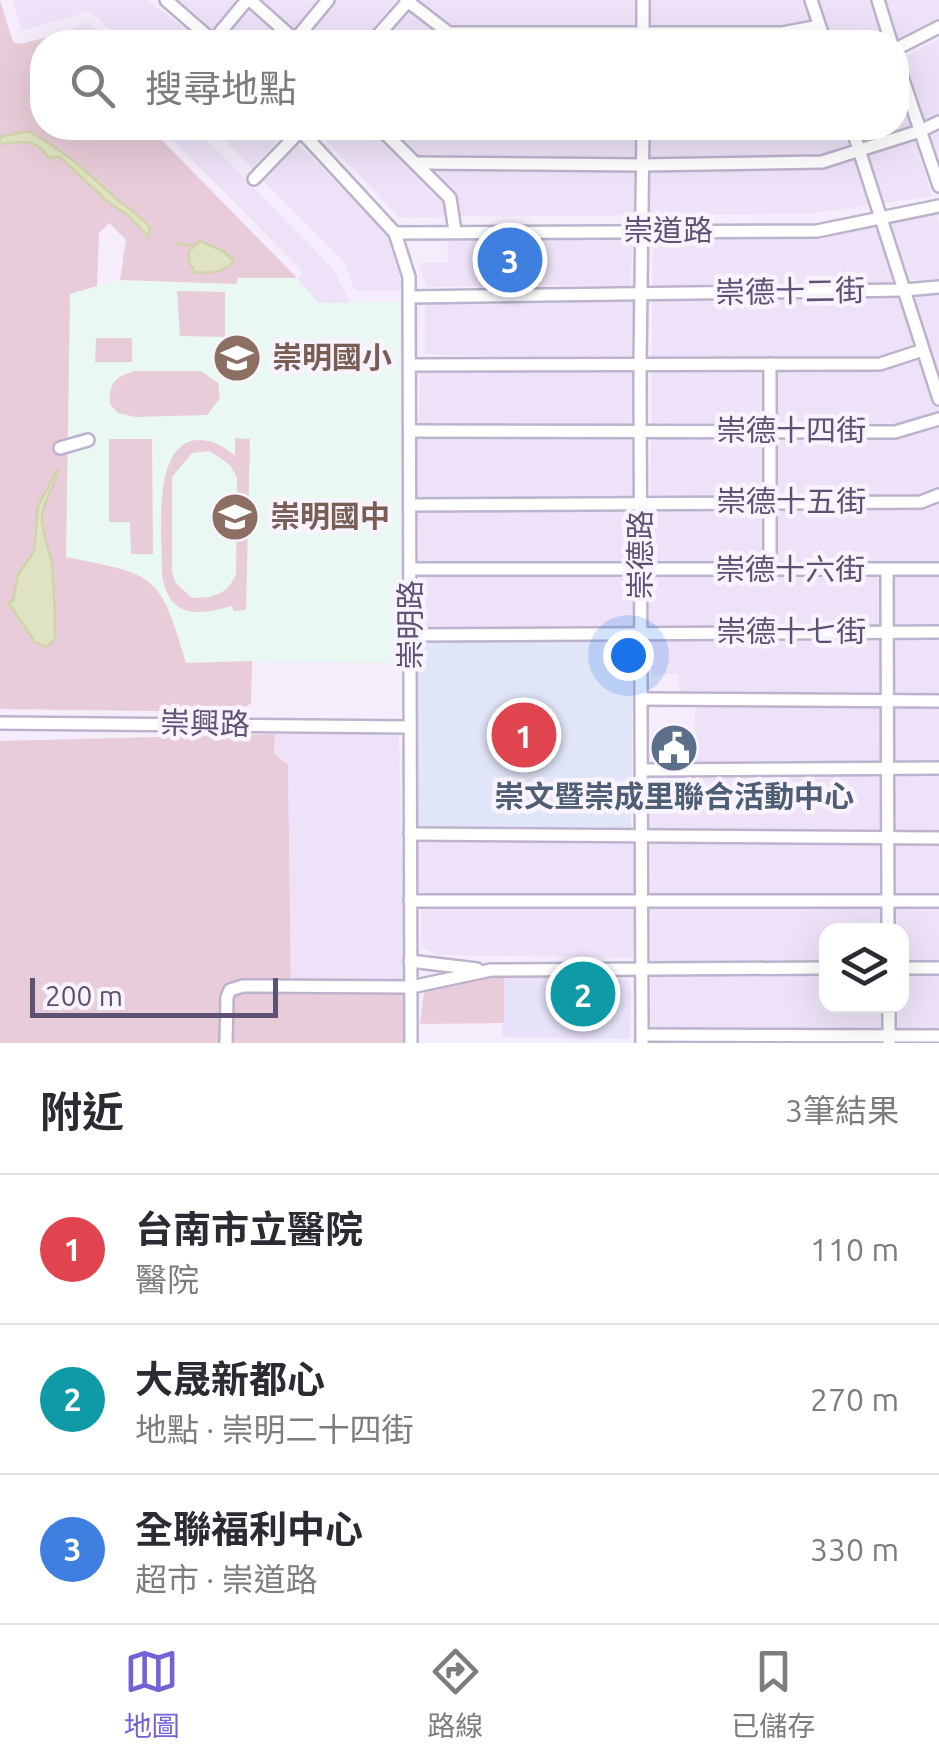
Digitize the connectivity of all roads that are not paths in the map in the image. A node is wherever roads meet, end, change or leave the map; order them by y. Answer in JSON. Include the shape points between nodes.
{"nodes":[{"id":1,"x":166,"y":0,"type":"edge"},
{"id":2,"x":248,"y":0,"type":"edge"},
{"id":3,"x":328,"y":0,"type":"edge"},
{"id":4,"x":408,"y":0,"type":"edge"},
{"id":5,"x":643,"y":0,"type":"edge"},
{"id":6,"x":811,"y":0,"type":"edge"},
{"id":7,"x":878,"y":0,"type":"edge"},
{"id":8,"x":819,"y":26,"type":"junction"},
{"id":9,"x":939,"y":27,"type":"edge"},
{"id":10,"x":200,"y":30,"type":"edge"},
{"id":11,"x":223,"y":30,"type":"edge"},
{"id":12,"x":283,"y":30,"type":"edge"},
{"id":13,"x":303,"y":30,"type":"edge"},
{"id":14,"x":382,"y":30,"type":"edge"},
{"id":15,"x":444,"y":30,"type":"edge"},
{"id":16,"x":642,"y":30,"type":"edge"},
{"id":17,"x":798,"y":30,"type":"edge"},
{"id":18,"x":820,"y":30,"type":"edge"},
{"id":19,"x":887,"y":30,"type":"edge"},
{"id":20,"x":909,"y":42,"type":"edge"},
{"id":21,"x":909,"y":98,"type":"edge"},
{"id":22,"x":939,"y":122,"type":"edge"},
{"id":23,"x":920,"y":131,"type":"junction"},
{"id":24,"x":909,"y":134,"type":"edge"},
{"id":25,"x":289,"y":140,"type":"edge"},
{"id":26,"x":311,"y":140,"type":"edge"},
{"id":27,"x":393,"y":140,"type":"edge"},
{"id":28,"x":643,"y":140,"type":"edge"},
{"id":29,"x":856,"y":140,"type":"edge"},
{"id":30,"x":891,"y":140,"type":"edge"},
{"id":31,"x":859,"y":150,"type":"junction"},
{"id":32,"x":415,"y":163,"type":"junction"},
{"id":33,"x":642,"y":165,"type":"junction"},
{"id":34,"x":254,"y":179,"type":"dead end"},
{"id":35,"x":939,"y":186,"type":"edge"},
{"id":36,"x":939,"y":206,"type":"edge"},
{"id":37,"x":882,"y":219,"type":"junction"},
{"id":38,"x":642,"y":230,"type":"junction"},
{"id":39,"x":456,"y":231,"type":"junction"},
{"id":40,"x":394,"y":233,"type":"junction"},
{"id":41,"x":939,"y":287,"type":"edge"},
{"id":42,"x":904,"y":290,"type":"junction"},
{"id":43,"x":641,"y":295,"type":"junction"},
{"id":44,"x":410,"y":298,"type":"junction"},
{"id":45,"x":924,"y":350,"type":"junction"},
{"id":46,"x":770,"y":364,"type":"junction"},
{"id":47,"x":410,"y":365,"type":"junction"},
{"id":48,"x":640,"y":365,"type":"junction"},
{"id":49,"x":939,"y":399,"type":"edge"},
{"id":50,"x":939,"y":419,"type":"edge"},
{"id":51,"x":410,"y":431,"type":"junction"},
{"id":52,"x":640,"y":431,"type":"junction"},
{"id":53,"x":770,"y":431,"type":"junction"},
{"id":54,"x":88,"y":440,"type":"dead end"},
{"id":55,"x":60,"y":448,"type":"dead end"},
{"id":56,"x":939,"y":495,"type":"edge"},
{"id":57,"x":770,"y":502,"type":"junction"},
{"id":58,"x":641,"y":503,"type":"junction"},
{"id":59,"x":410,"y":504,"type":"junction"},
{"id":60,"x":411,"y":569,"type":"junction"},
{"id":61,"x":642,"y":569,"type":"junction"},
{"id":62,"x":770,"y":569,"type":"junction"},
{"id":63,"x":939,"y":569,"type":"edge"},
{"id":64,"x":887,"y":570,"type":"junction"},
{"id":65,"x":887,"y":632,"type":"junction"},
{"id":66,"x":939,"y":632,"type":"edge"},
{"id":67,"x":642,"y":633,"type":"junction"},
{"id":68,"x":411,"y":634,"type":"junction"},
{"id":69,"x":642,"y":698,"type":"junction"},
{"id":70,"x":939,"y":700,"type":"edge"},
{"id":71,"x":887,"y":701,"type":"junction"},
{"id":72,"x":0,"y":723,"type":"edge"},
{"id":73,"x":410,"y":727,"type":"junction"},
{"id":74,"x":939,"y":768,"type":"edge"},
{"id":75,"x":887,"y":769,"type":"junction"},
{"id":76,"x":642,"y":770,"type":"junction"},
{"id":77,"x":410,"y":834,"type":"junction"},
{"id":78,"x":643,"y":836,"type":"junction"},
{"id":79,"x":887,"y":838,"type":"junction"},
{"id":80,"x":939,"y":838,"type":"edge"},
{"id":81,"x":888,"y":900,"type":"junction"},
{"id":82,"x":410,"y":901,"type":"junction"},
{"id":83,"x":642,"y":901,"type":"junction"},
{"id":84,"x":939,"y":901,"type":"edge"},
{"id":85,"x":888,"y":923,"type":"edge"},
{"id":86,"x":410,"y":961,"type":"junction"},
{"id":87,"x":642,"y":968,"type":"junction"},
{"id":88,"x":819,"y":968,"type":"edge"},
{"id":89,"x":909,"y":968,"type":"edge"},
{"id":90,"x":939,"y":968,"type":"edge"},
{"id":91,"x":491,"y":970,"type":"junction"},
{"id":92,"x":410,"y":987,"type":"junction"},
{"id":93,"x":889,"y":1038,"type":"edge"},
{"id":94,"x":938,"y":1038,"type":"edge"},
{"id":95,"x":642,"y":1039,"type":"edge"},
{"id":96,"x":226,"y":1043,"type":"edge"},
{"id":97,"x":411,"y":1043,"type":"edge"}],
"edges":[{"from":1,"to":10,"type":"street"},
{"from":2,"to":11,"type":"street"},
{"from":2,"to":12,"type":"street"},
{"from":3,"to":13,"type":"street"},
{"from":4,"to":14,"type":"street"},
{"from":4,"to":15,"type":"street"},
{"from":5,"to":16,"type":"street"},
{"from":6,"to":8,"type":"street"},
{"from":7,"to":19,"type":"street"},
{"from":8,"to":17,"type":"street"},
{"from":8,"to":18,"type":"street"},
{"from":9,"to":20,"type":"street"},
{"from":21,"to":23,"type":"street"},
{"from":22,"to":23,"type":"street"},
{"from":23,"to":24,"type":"street"},
{"from":23,"to":35,"type":"street"},
{"from":25,"to":34,"type":"street"},
{"from":26,"to":40,"type":"street","name":"崇明路"},
{"from":27,"to":32,"type":"street"},
{"from":28,"to":33,"type":"street","name":"崇德路"},
{"from":29,"to":31,"type":"street"},
{"from":30,"to":31,"type":"street"},
{"from":31,"to":33,"type":"street","via":[[822,162]]},
{"from":31,"to":37,"type":"street"},
{"from":32,"to":33,"type":"street"},
{"from":32,"to":39,"type":"street","via":[[452,202]]},
{"from":33,"to":38,"type":"street","name":"崇德路"},
{"from":36,"to":37,"type":"street","name":"崇道路"},
{"from":37,"to":38,"type":"street","name":"崇道路","via":[[818,231]]},
{"from":37,"to":42,"type":"street"},
{"from":38,"to":39,"type":"street","name":"崇道路"},
{"from":38,"to":43,"type":"street","name":"崇德路"},
{"from":39,"to":40,"type":"street","name":"崇道路"},
{"from":40,"to":44,"type":"street","name":"崇明路"},
{"from":41,"to":42,"type":"street","name":"崇德十二街"},
{"from":42,"to":43,"type":"street","name":"崇德十二街"},
{"from":42,"to":45,"type":"street"},
{"from":43,"to":44,"type":"street","name":"崇德十二街"},
{"from":43,"to":48,"type":"street","name":"崇德路"},
{"from":44,"to":47,"type":"street","name":"崇明路"},
{"from":45,"to":46,"type":"street","via":[[880,364]]},
{"from":45,"to":49,"type":"street"},
{"from":46,"to":48,"type":"street"},
{"from":46,"to":53,"type":"street"},
{"from":47,"to":48,"type":"street"},
{"from":47,"to":51,"type":"street","name":"崇明路"},
{"from":48,"to":52,"type":"street","name":"崇德路"},
{"from":50,"to":53,"type":"street","name":"崇德十四街","via":[[895,432]]},
{"from":51,"to":52,"type":"street","name":"崇德十四街"},
{"from":51,"to":59,"type":"street","name":"崇明路"},
{"from":52,"to":53,"type":"street","name":"崇德十四街"},
{"from":52,"to":58,"type":"street","name":"崇德路"},
{"from":53,"to":57,"type":"street"},
{"from":54,"to":55,"type":"street"},
{"from":56,"to":57,"type":"street","name":"崇德十五街","via":[[921,502]]},
{"from":57,"to":58,"type":"street","name":"崇德十五街"},
{"from":57,"to":62,"type":"street"},
{"from":58,"to":59,"type":"street","name":"崇德十五街"},
{"from":58,"to":61,"type":"street","name":"崇德路"},
{"from":59,"to":60,"type":"street","name":"崇明路"},
{"from":60,"to":61,"type":"street","name":"崇德十六街"},
{"from":60,"to":68,"type":"street","name":"崇明路"},
{"from":61,"to":62,"type":"street","name":"崇德十六街"},
{"from":61,"to":67,"type":"street","name":"崇德路"},
{"from":62,"to":64,"type":"street","name":"崇德十六街"},
{"from":63,"to":64,"type":"street","name":"崇德十六街"},
{"from":64,"to":65,"type":"street"},
{"from":65,"to":66,"type":"street","name":"崇德十七街"},
{"from":65,"to":67,"type":"street","name":"崇德十七街"},
{"from":65,"to":71,"type":"street"},
{"from":67,"to":68,"type":"street","name":"崇德十七街"},
{"from":67,"to":69,"type":"street","name":"崇德路"},
{"from":68,"to":73,"type":"street","name":"崇明路"},
{"from":69,"to":71,"type":"street"},
{"from":69,"to":76,"type":"street","name":"崇德路"},
{"from":70,"to":71,"type":"street"},
{"from":71,"to":75,"type":"street"},
{"from":72,"to":73,"type":"street","name":"崇興路"},
{"from":73,"to":77,"type":"street","name":"崇明路"},
{"from":74,"to":75,"type":"street"},
{"from":75,"to":76,"type":"street"},
{"from":75,"to":79,"type":"street"},
{"from":76,"to":78,"type":"street","name":"崇德路"},
{"from":77,"to":78,"type":"street"},
{"from":77,"to":82,"type":"street","name":"崇明路"},
{"from":78,"to":79,"type":"street"},
{"from":78,"to":83,"type":"street","name":"崇德路"},
{"from":79,"to":80,"type":"street"},
{"from":79,"to":81,"type":"street"},
{"from":81,"to":83,"type":"street"},
{"from":81,"to":84,"type":"street"},
{"from":81,"to":85,"type":"street"},
{"from":82,"to":83,"type":"street"},
{"from":82,"to":86,"type":"street","name":"崇明路"},
{"from":83,"to":87,"type":"street","name":"崇德路"},
{"from":86,"to":91,"type":"street"},
{"from":86,"to":92,"type":"street","name":"崇明路"},
{"from":87,"to":88,"type":"street"},
{"from":87,"to":91,"type":"street"},
{"from":87,"to":95,"type":"street","name":"崇德路"},
{"from":89,"to":90,"type":"street"},
{"from":91,"to":92,"type":"street"},
{"from":92,"to":96,"type":"street","via":[[236,987],[227,997]]},
{"from":92,"to":97,"type":"street","name":"崇明路"},
{"from":93,"to":94,"type":"street"},
{"from":93,"to":95,"type":"street"}]}
